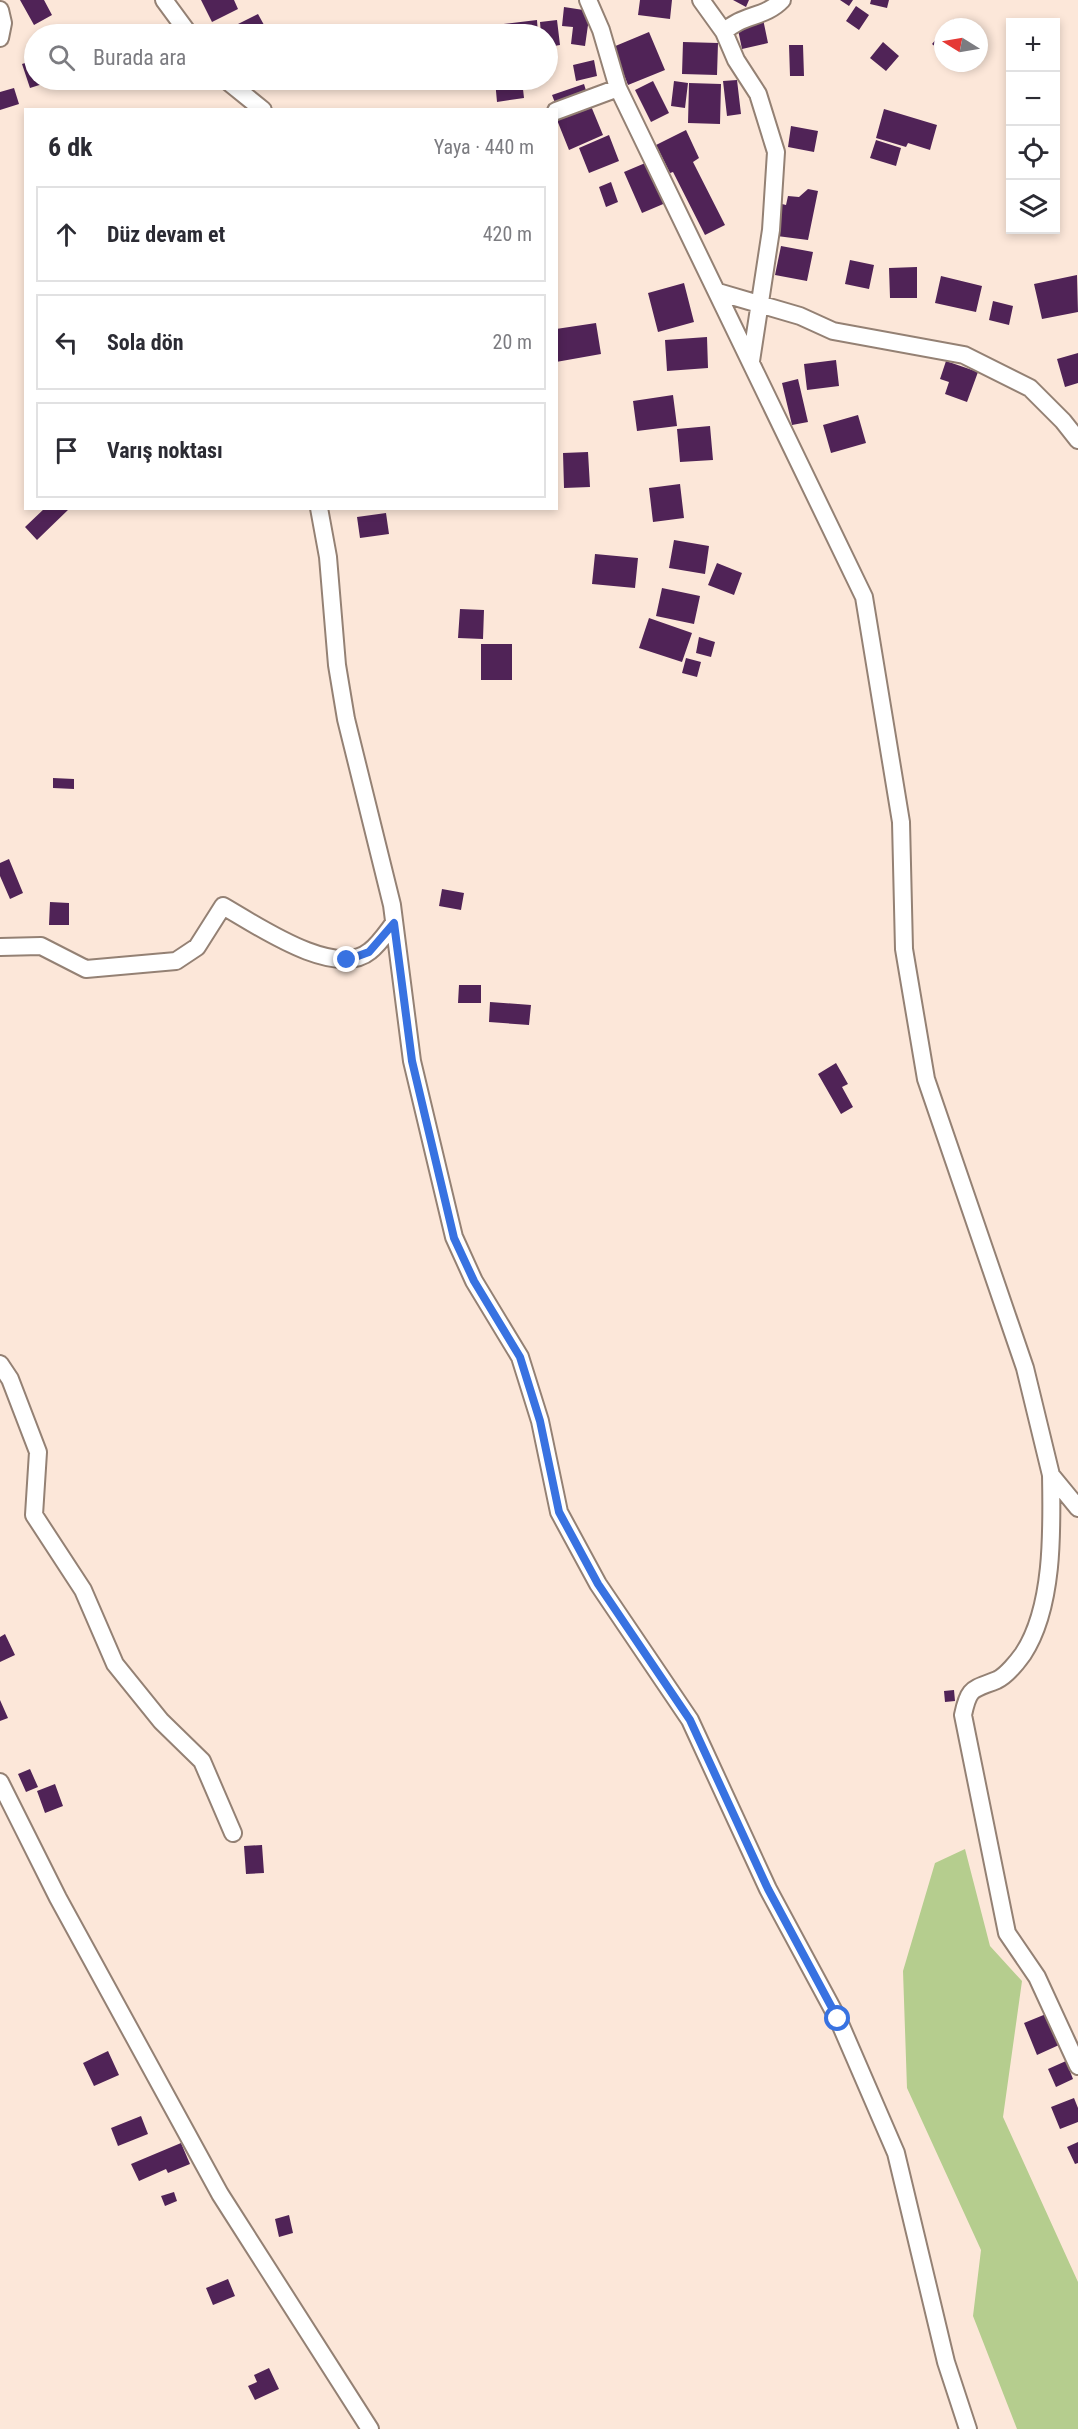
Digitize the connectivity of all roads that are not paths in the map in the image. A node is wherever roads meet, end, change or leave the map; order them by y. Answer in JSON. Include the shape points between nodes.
{"nodes":[{"id":1,"x":164,"y":0,"type":"edge"},
{"id":2,"x":588,"y":0,"type":"edge"},
{"id":3,"x":701,"y":0,"type":"edge"},
{"id":4,"x":782,"y":0,"type":"edge"},
{"id":5,"x":0,"y":10,"type":"edge"},
{"id":6,"x":182,"y":24,"type":"edge"},
{"id":7,"x":724,"y":32,"type":"junction"},
{"id":8,"x":0,"y":38,"type":"edge"},
{"id":9,"x":618,"y":88,"type":"junction"},
{"id":10,"x":238,"y":90,"type":"edge"},
{"id":11,"x":261,"y":108,"type":"edge"},
{"id":12,"x":558,"y":110,"type":"edge"},
{"id":13,"x":718,"y":292,"type":"junction"},
{"id":14,"x":760,"y":304,"type":"junction"},
{"id":15,"x":751,"y":361,"type":"junction"},
{"id":16,"x":1078,"y":440,"type":"edge"},
{"id":17,"x":319,"y":510,"type":"edge"},
{"id":18,"x":394,"y":923,"type":"junction"},
{"id":19,"x":0,"y":947,"type":"edge"},
{"id":20,"x":0,"y":1364,"type":"edge"},
{"id":21,"x":1051,"y":1475,"type":"junction"},
{"id":22,"x":1078,"y":1508,"type":"edge"},
{"id":23,"x":0,"y":1782,"type":"edge"},
{"id":24,"x":233,"y":1833,"type":"dead end"},
{"id":25,"x":1078,"y":2066,"type":"edge"},
{"id":26,"x":370,"y":2429,"type":"edge"},
{"id":27,"x":968,"y":2429,"type":"edge"}],
"edges":[{"from":1,"to":6,"type":"street"},
{"from":2,"to":9,"type":"street"},
{"from":3,"to":7,"type":"street"},
{"from":4,"to":7,"type":"street","via":[[771,10],[735,21]]},
{"from":5,"to":8,"type":"street"},
{"from":7,"to":14,"type":"street","via":[[758,94],[776,152],[771,230]]},
{"from":9,"to":12,"type":"street"},
{"from":9,"to":13,"type":"street"},
{"from":10,"to":11,"type":"street"},
{"from":13,"to":14,"type":"street"},
{"from":13,"to":15,"type":"street"},
{"from":14,"to":15,"type":"street"},
{"from":14,"to":16,"type":"street","via":[[833,331],[964,355],[1030,388]]},
{"from":15,"to":21,"type":"street","via":[[864,597],[901,822],[904,949],[926,1079],[1022,1356]]},
{"from":17,"to":18,"type":"street","via":[[346,719]]},
{"from":18,"to":19,"type":"street","via":[[369,952],[347,960],[300,951],[223,906],[197,946],[176,961],[86,969],[40,946]]},
{"from":18,"to":27,"type":"street","via":[[412,1061],[454,1238],[474,1281],[520,1357],[540,1421],[559,1512],[598,1584],[690,1720],[768,1889],[838,2019],[896,2153],[946,2362]]},
{"from":20,"to":24,"type":"street","via":[[10,1379],[38,1452],[34,1515],[83,1590],[115,1664],[161,1720],[202,1761]]},
{"from":21,"to":22,"type":"street"},
{"from":21,"to":25,"type":"street","via":[[1052,1527],[1046,1586],[1035,1629],[1023,1654],[1000,1679],[977,1686],[967,1696],[963,1715],[1007,1933],[1037,1977]]},
{"from":23,"to":26,"type":"street","via":[[58,1898],[220,2194]]}]}
